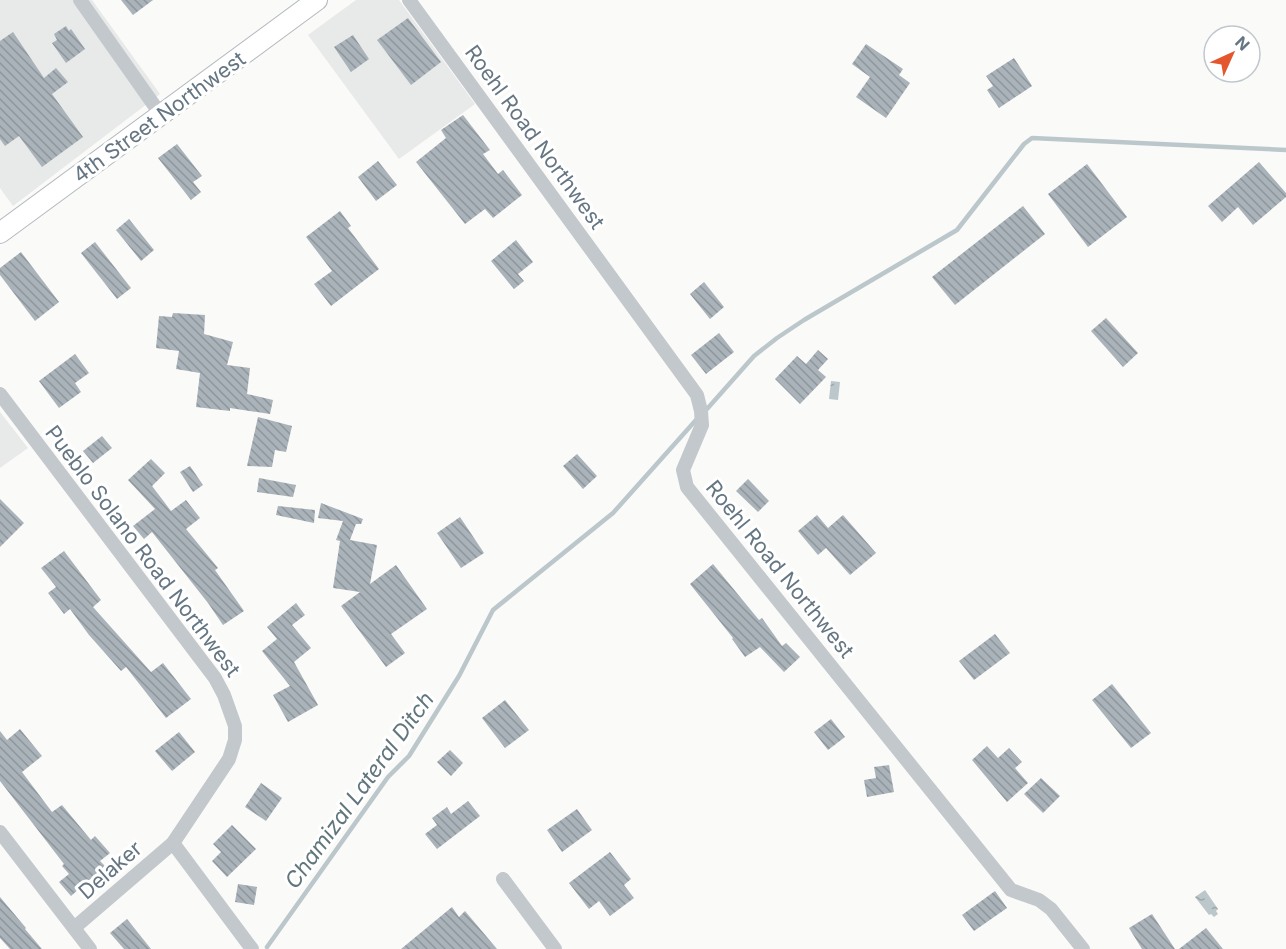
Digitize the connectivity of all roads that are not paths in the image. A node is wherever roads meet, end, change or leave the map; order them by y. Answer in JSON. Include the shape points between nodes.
{"nodes":[{"id":1,"x":80,"y":0,"type":"edge"},
{"id":2,"x":317,"y":0,"type":"edge"},
{"id":3,"x":410,"y":0,"type":"edge"},
{"id":4,"x":161,"y":115,"type":"junction"},
{"id":5,"x":0,"y":233,"type":"edge"},
{"id":6,"x":0,"y":394,"type":"edge"},
{"id":7,"x":0,"y":832,"type":"edge"},
{"id":8,"x":173,"y":843,"type":"junction"},
{"id":9,"x":503,"y":879,"type":"dead end"},
{"id":10,"x":74,"y":928,"type":"junction"},
{"id":11,"x":90,"y":949,"type":"edge"},
{"id":12,"x":252,"y":949,"type":"edge"},
{"id":13,"x":555,"y":949,"type":"edge"},
{"id":14,"x":1083,"y":949,"type":"edge"}],
"edges":[{"from":1,"to":4,"type":"street"},
{"from":2,"to":4,"type":"main road","name":"4th Street Northwest"},
{"from":3,"to":14,"type":"street","name":"Roehl Road Northwest","via":[[697,395],[702,425],[683,470],[687,487],[1011,890],[1051,909]]},
{"from":4,"to":5,"type":"main road","name":"4th Street Northwest"},
{"from":6,"to":8,"type":"street","name":"Pueblo Solano Road Northwest","via":[[215,678],[228,704],[235,726],[229,759]]},
{"from":7,"to":10,"type":"street"},
{"from":8,"to":10,"type":"street","name":"Delaker"},
{"from":8,"to":12,"type":"street"},
{"from":9,"to":13,"type":"street"},
{"from":10,"to":11,"type":"street"}]}
